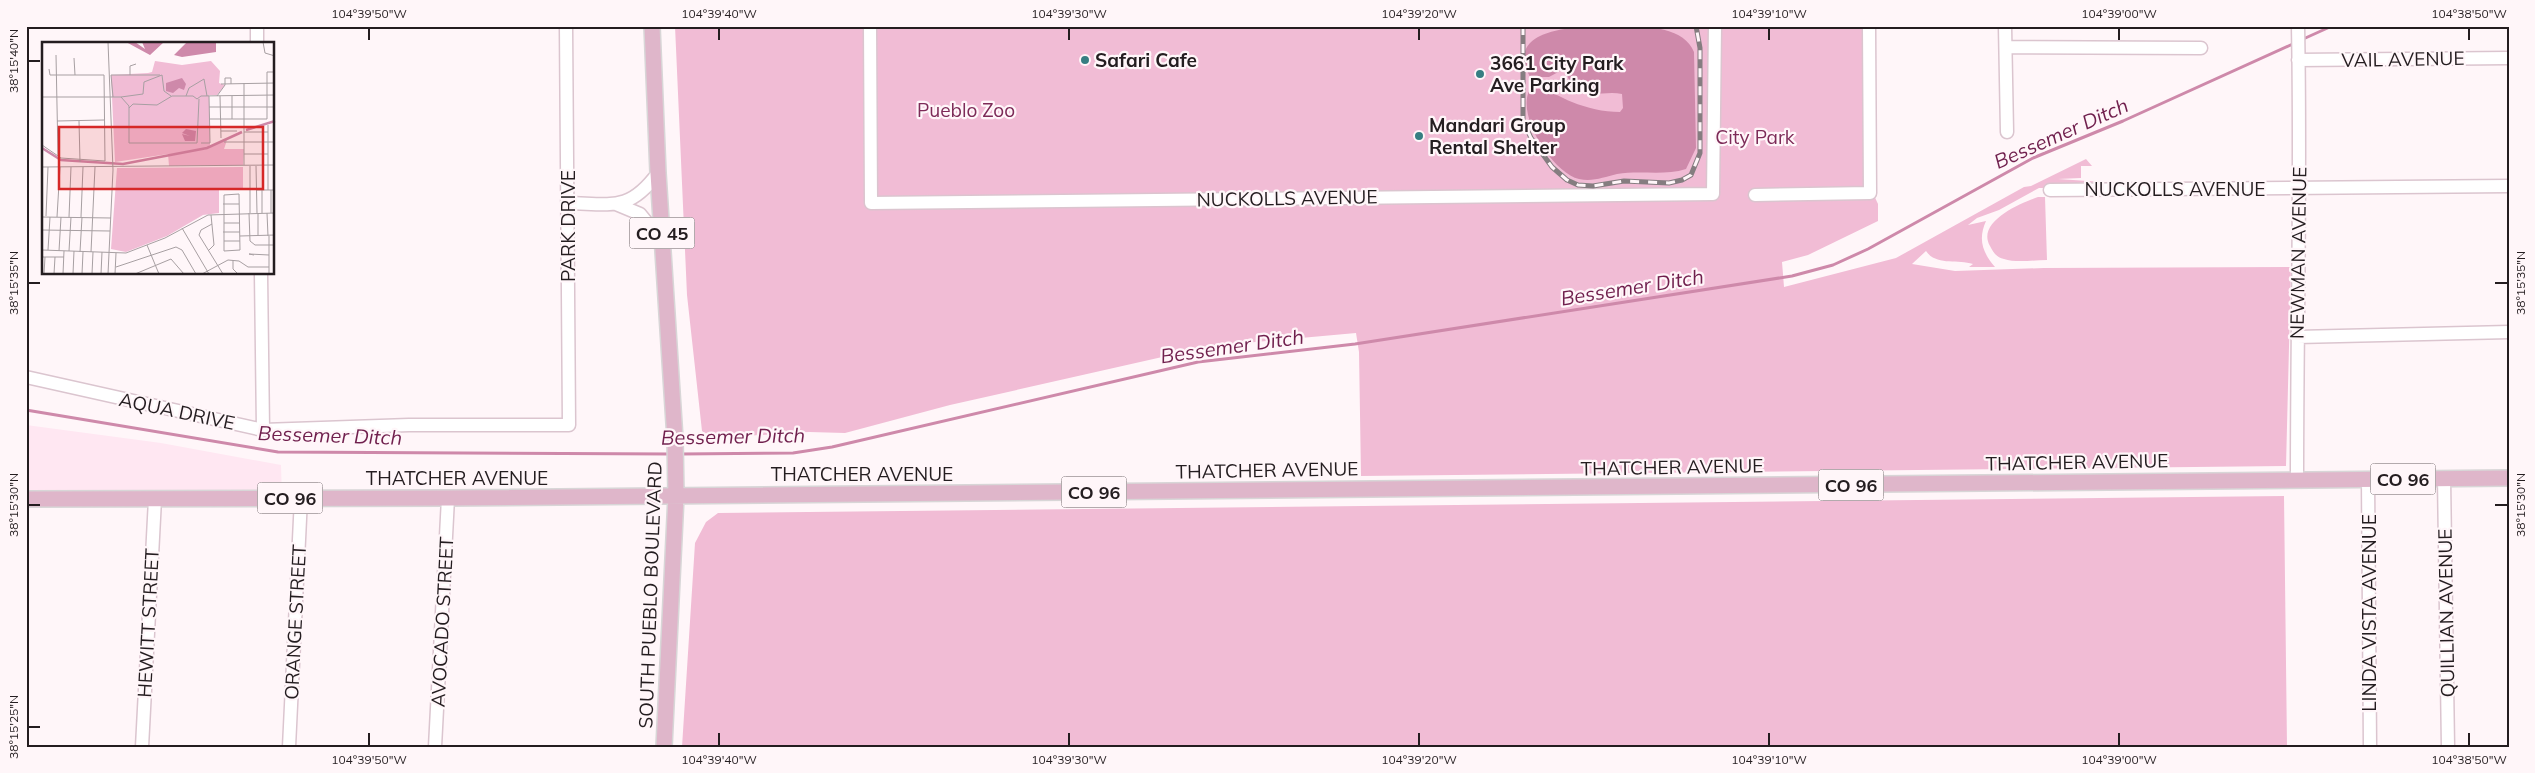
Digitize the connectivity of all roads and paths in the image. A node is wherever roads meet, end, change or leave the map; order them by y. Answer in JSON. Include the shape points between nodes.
{"nodes":[{"id":1,"x":257,"y":26,"type":"edge"},
{"id":2,"x":566,"y":26,"type":"edge"},
{"id":3,"x":652,"y":26,"type":"edge"},
{"id":4,"x":870,"y":26,"type":"edge"},
{"id":5,"x":1715,"y":26,"type":"edge"},
{"id":6,"x":1869,"y":26,"type":"edge"},
{"id":7,"x":2005,"y":26,"type":"edge"},
{"id":8,"x":2298,"y":28,"type":"edge"},
{"id":9,"x":257,"y":42,"type":"edge"},
{"id":10,"x":2006,"y":47,"type":"junction"},
{"id":11,"x":2202,"y":48,"type":"dead end"},
{"id":12,"x":2509,"y":58,"type":"edge"},
{"id":13,"x":2298,"y":60,"type":"junction"},
{"id":14,"x":2007,"y":132,"type":"dead end"},
{"id":15,"x":658,"y":173,"type":"junction"},
{"id":16,"x":2509,"y":186,"type":"edge"},
{"id":17,"x":2299,"y":188,"type":"junction"},
{"id":18,"x":2050,"y":190,"type":"dead end"},
{"id":19,"x":1755,"y":195,"type":"dead end"},
{"id":20,"x":568,"y":203,"type":"junction"},
{"id":21,"x":616,"y":204,"type":"junction"},
{"id":22,"x":662,"y":241,"type":"junction"},
{"id":23,"x":261,"y":275,"type":"edge"},
{"id":24,"x":2509,"y":332,"type":"edge"},
{"id":25,"x":2297,"y":336,"type":"junction"},
{"id":26,"x":26,"y":377,"type":"edge"},
{"id":27,"x":569,"y":426,"type":"joint"},
{"id":28,"x":263,"y":430,"type":"junction"},
{"id":29,"x":2444,"y":478,"type":"junction"},
{"id":30,"x":2509,"y":478,"type":"edge"},
{"id":31,"x":2368,"y":479,"type":"junction"},
{"id":32,"x":2298,"y":480,"type":"junction"},
{"id":33,"x":676,"y":496,"type":"junction"},
{"id":34,"x":302,"y":498,"type":"junction"},
{"id":35,"x":448,"y":498,"type":"junction"},
{"id":36,"x":26,"y":499,"type":"edge"},
{"id":37,"x":155,"y":499,"type":"junction"},
{"id":38,"x":142,"y":747,"type":"edge"},
{"id":39,"x":289,"y":747,"type":"edge"},
{"id":40,"x":435,"y":747,"type":"edge"},
{"id":41,"x":664,"y":747,"type":"edge"},
{"id":42,"x":2370,"y":747,"type":"edge"},
{"id":43,"x":2448,"y":747,"type":"edge"}],
"edges":[{"from":1,"to":9,"type":"street"},
{"from":2,"to":20,"type":"street","name":"PARK DRIVE"},
{"from":3,"to":15,"type":"main road","name":"SOUTH PUEBLO BOULEVARD","number":"CO 45"},
{"from":4,"to":5,"type":"street","name":"NUCKOLLS AVENUE","via":[[871,203],[1713,194]]},
{"from":6,"to":19,"type":"street","via":[[1870,193]]},
{"from":7,"to":10,"type":"street"},
{"from":8,"to":13,"type":"street","name":"NEWMAN AVENUE"},
{"from":10,"to":11,"type":"street"},
{"from":10,"to":14,"type":"street"},
{"from":12,"to":13,"type":"street","name":"VAIL AVENUE"},
{"from":13,"to":17,"type":"street","name":"NEWMAN AVENUE"},
{"from":15,"to":21,"type":"street","via":[[635,198]]},
{"from":15,"to":22,"type":"main road","name":"SOUTH PUEBLO BOULEVARD","number":"CO 45"},
{"from":16,"to":17,"type":"street","name":"NUCKOLLS AVENUE"},
{"from":17,"to":18,"type":"street","name":"NUCKOLLS AVENUE"},
{"from":17,"to":25,"type":"street","name":"NEWMAN AVENUE"},
{"from":20,"to":21,"type":"street"},
{"from":20,"to":27,"type":"street","name":"PARK DRIVE"},
{"from":21,"to":22,"type":"street","via":[[640,214]]},
{"from":22,"to":33,"type":"main road","name":"SOUTH PUEBLO BOULEVARD","number":"CO 45"},
{"from":23,"to":28,"type":"street"},
{"from":24,"to":25,"type":"street"},
{"from":25,"to":32,"type":"street","name":"NEWMAN AVENUE"},
{"from":26,"to":28,"type":"street","name":"AQUA DRIVE"},
{"from":27,"to":28,"type":"street","name":"AQUA DRIVE"},
{"from":29,"to":30,"type":"main road","name":"THATCHER AVENUE","number":"CO 96"},
{"from":29,"to":31,"type":"main road","name":"THATCHER AVENUE","number":"CO 96"},
{"from":29,"to":43,"type":"street","name":"QUILLIAN AVENUE"},
{"from":31,"to":32,"type":"main road","name":"THATCHER AVENUE","number":"CO 96"},
{"from":31,"to":42,"type":"street","name":"LINDA VISTA AVENUE"},
{"from":32,"to":33,"type":"main road","name":"THATCHER AVENUE","number":"CO 96"},
{"from":33,"to":35,"type":"main road","name":"THATCHER AVENUE","number":"CO 96"},
{"from":33,"to":41,"type":"main road","name":"SOUTH PUEBLO BOULEVARD","number":"CO 45"},
{"from":34,"to":35,"type":"main road","name":"THATCHER AVENUE","number":"CO 96"},
{"from":34,"to":37,"type":"main road","name":"THATCHER AVENUE","number":"CO 96"},
{"from":34,"to":39,"type":"street","name":"ORANGE STREET"},
{"from":35,"to":40,"type":"street","name":"AVOCADO STREET"},
{"from":36,"to":37,"type":"main road","name":"THATCHER AVENUE","number":"CO 96"},
{"from":37,"to":38,"type":"street","name":"HEWITT STREET"}]}
